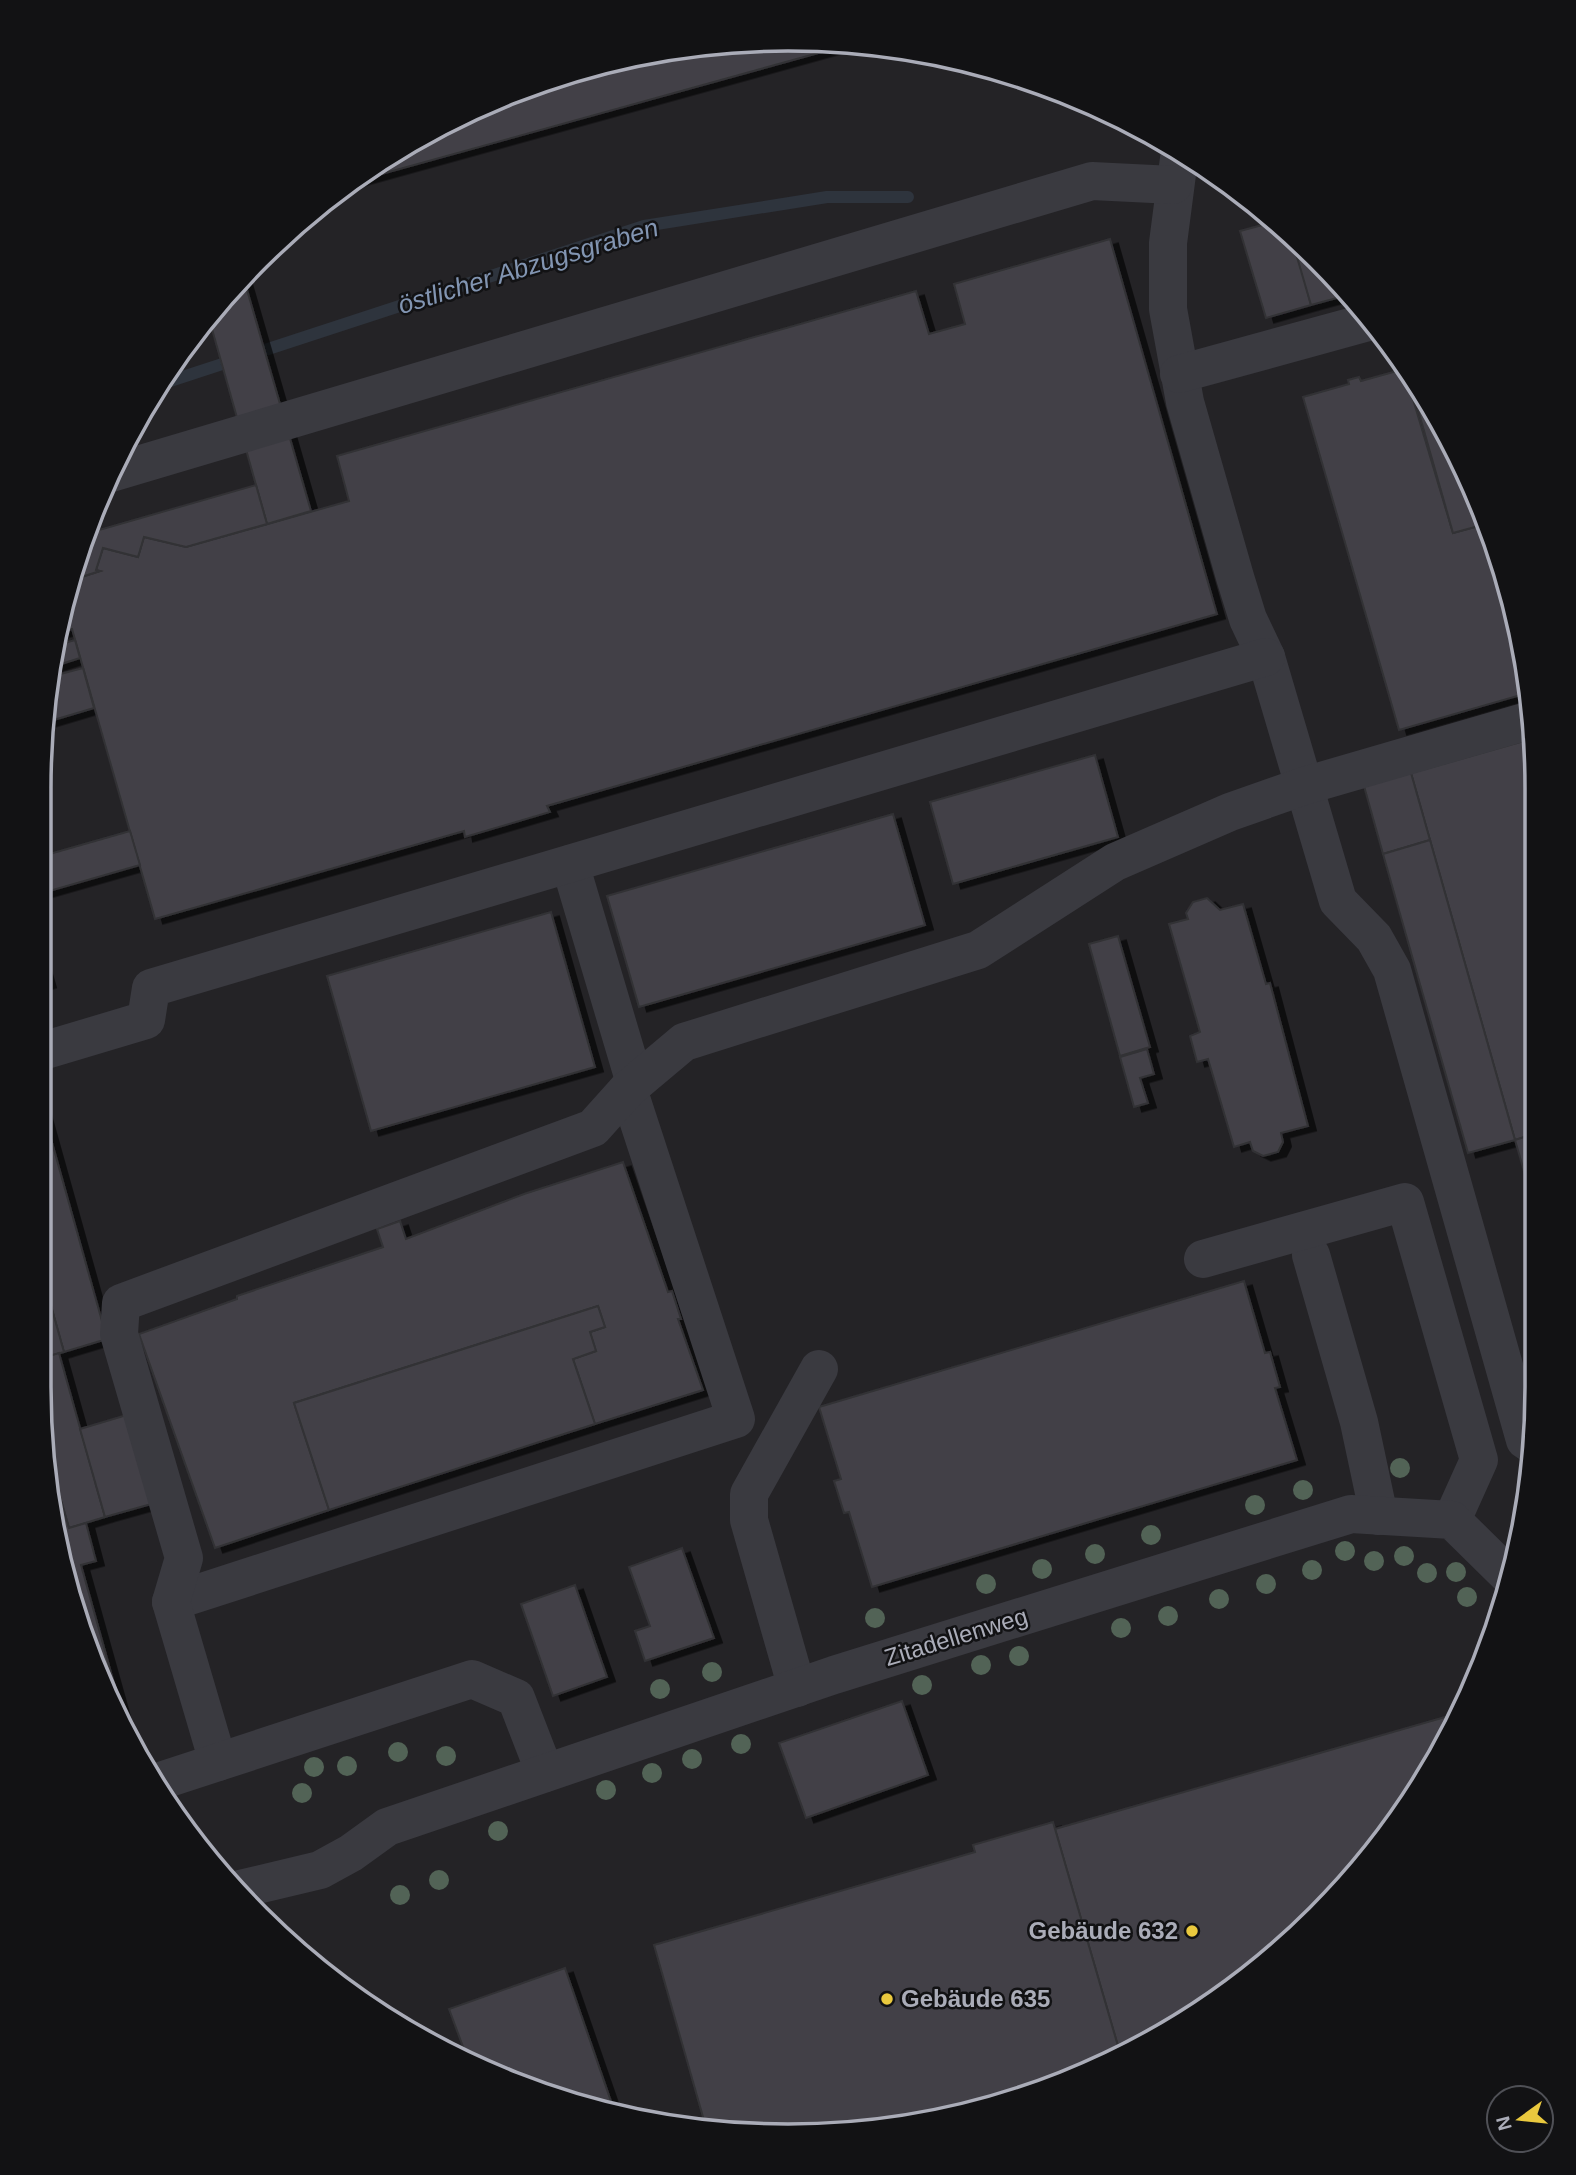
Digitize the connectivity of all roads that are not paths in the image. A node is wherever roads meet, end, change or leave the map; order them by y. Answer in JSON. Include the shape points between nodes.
{"nodes":[{"id":1,"x":1177,"y":168,"type":"edge"},
{"id":2,"x":1361,"y":324,"type":"edge"},
{"id":3,"x":1179,"y":374,"type":"junction"},
{"id":4,"x":124,"y":469,"type":"edge"},
{"id":5,"x":1266,"y":657,"type":"junction"},
{"id":6,"x":1522,"y":723,"type":"edge"},
{"id":7,"x":1304,"y":786,"type":"junction"},
{"id":8,"x":570,"y":864,"type":"junction"},
{"id":9,"x":51,"y":1048,"type":"edge"},
{"id":10,"x":631,"y":1086,"type":"junction"},
{"id":11,"x":1311,"y":1255,"type":"dead end"},
{"id":12,"x":1203,"y":1259,"type":"dead end"},
{"id":13,"x":819,"y":1369,"type":"dead end"},
{"id":14,"x":1524,"y":1436,"type":"edge"},
{"id":15,"x":1379,"y":1516,"type":"junction"},
{"id":16,"x":1452,"y":1520,"type":"junction"},
{"id":17,"x":1502,"y":1569,"type":"edge"},
{"id":18,"x":171,"y":1602,"type":"junction"},
{"id":19,"x":797,"y":1688,"type":"junction"},
{"id":20,"x":218,"y":1762,"type":"junction"},
{"id":21,"x":545,"y":1773,"type":"junction"},
{"id":22,"x":164,"y":1780,"type":"edge"},
{"id":23,"x":247,"y":1887,"type":"edge"}],
"edges":[{"from":1,"to":3,"type":"street","via":[[1168,243],[1168,309]]},
{"from":1,"to":4,"type":"street","via":[[1092,181]]},
{"from":2,"to":3,"type":"street"},
{"from":3,"to":5,"type":"street","via":[[1238,588]]},
{"from":5,"to":7,"type":"street"},
{"from":5,"to":8,"type":"street"},
{"from":6,"to":7,"type":"street"},
{"from":7,"to":10,"type":"street","via":[[1115,862],[978,950],[684,1042]]},
{"from":7,"to":14,"type":"street","via":[[1338,901],[1374,938],[1392,970]]},
{"from":8,"to":9,"type":"street","via":[[151,988],[146,1020]]},
{"from":8,"to":10,"type":"street"},
{"from":10,"to":18,"type":"street","via":[[593,1128],[121,1303],[119,1334],[184,1558]]},
{"from":10,"to":18,"type":"street","via":[[736,1419]]},
{"from":11,"to":15,"type":"street","via":[[1359,1422]]},
{"from":12,"to":16,"type":"street","via":[[1405,1202],[1479,1460]]},
{"from":13,"to":19,"type":"street","via":[[749,1494],[748,1520]]},
{"from":15,"to":16,"type":"street","name":"Zitadellenweg"},
{"from":15,"to":19,"type":"street","name":"Zitadellenweg","via":[[1351,1514]]},
{"from":16,"to":17,"type":"street"},
{"from":18,"to":20,"type":"street"},
{"from":19,"to":21,"type":"street","name":"Zitadellenweg"},
{"from":20,"to":21,"type":"street","via":[[472,1679],[516,1698]]},
{"from":20,"to":22,"type":"street"},
{"from":21,"to":23,"type":"street","name":"Zitadellenweg","via":[[387,1827],[320,1870]]}]}
